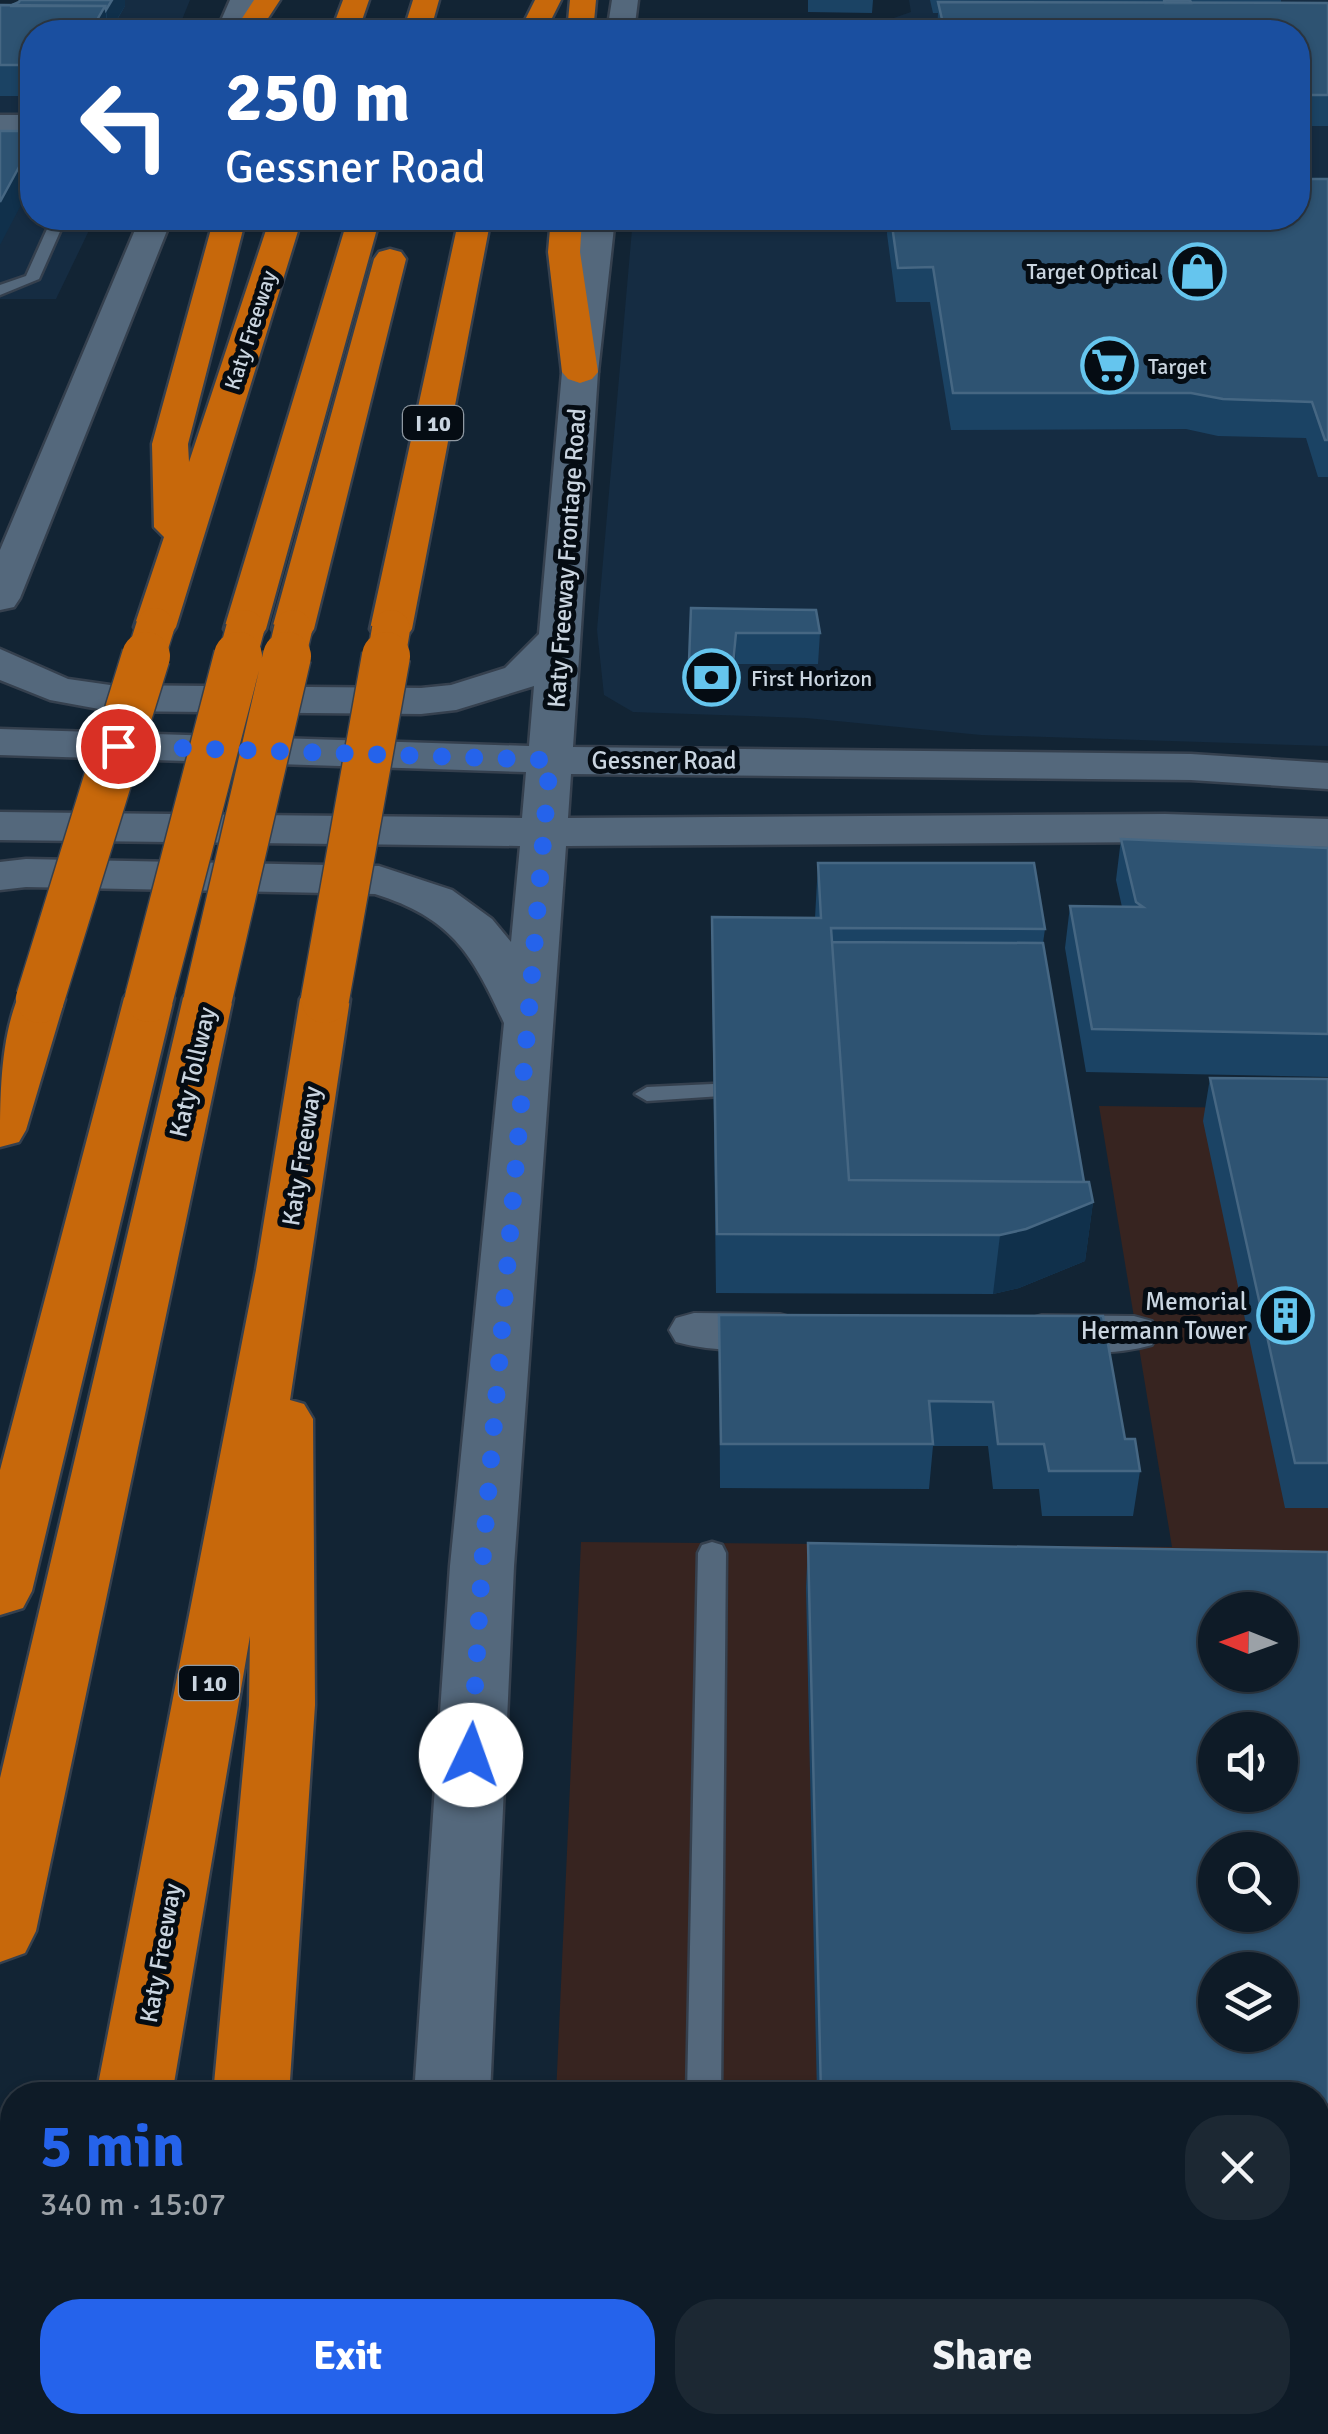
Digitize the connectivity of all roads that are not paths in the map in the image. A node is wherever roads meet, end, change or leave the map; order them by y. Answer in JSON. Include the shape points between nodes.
{"nodes":[{"id":1,"x":54,"y":230,"type":"edge"},
{"id":2,"x":151,"y":230,"type":"edge"},
{"id":3,"x":227,"y":230,"type":"edge"},
{"id":4,"x":282,"y":230,"type":"edge"},
{"id":5,"x":361,"y":230,"type":"edge"},
{"id":6,"x":397,"y":230,"type":"edge"},
{"id":7,"x":473,"y":230,"type":"edge"},
{"id":8,"x":565,"y":230,"type":"edge"},
{"id":9,"x":598,"y":230,"type":"edge"},
{"id":10,"x":0,"y":290,"type":"edge"},
{"id":11,"x":580,"y":372,"type":"junction"},
{"id":12,"x":174,"y":568,"type":"junction"},
{"id":13,"x":0,"y":598,"type":"edge"},
{"id":14,"x":559,"y":637,"type":"junction"},
{"id":15,"x":0,"y":662,"type":"edge"},
{"id":16,"x":0,"y":742,"type":"edge"},
{"id":17,"x":550,"y":760,"type":"junction"},
{"id":18,"x":1328,"y":776,"type":"edge"},
{"id":19,"x":0,"y":826,"type":"edge"},
{"id":20,"x":544,"y":832,"type":"junction"},
{"id":21,"x":1328,"y":833,"type":"edge"},
{"id":22,"x":0,"y":876,"type":"edge"},
{"id":23,"x":529,"y":1025,"type":"junction"},
{"id":24,"x":713,"y":1091,"type":"edge"},
{"id":25,"x":647,"y":1094,"type":"dead end"},
{"id":26,"x":0,"y":1130,"type":"edge"},
{"id":27,"x":284,"y":1270,"type":"junction"},
{"id":28,"x":694,"y":1330,"type":"dead end"},
{"id":29,"x":828,"y":1331,"type":"edge"},
{"id":30,"x":1001,"y":1332,"type":"edge"},
{"id":31,"x":1134,"y":1333,"type":"dead end"},
{"id":32,"x":712,"y":1552,"type":"dead end"},
{"id":33,"x":0,"y":1592,"type":"edge"},
{"id":34,"x":0,"y":1931,"type":"edge"},
{"id":35,"x":136,"y":2082,"type":"edge"},
{"id":36,"x":252,"y":2082,"type":"edge"},
{"id":37,"x":453,"y":2082,"type":"edge"},
{"id":38,"x":704,"y":2082,"type":"edge"}],
"edges":[{"from":1,"to":10,"type":"lane","via":[[32,279]]},
{"from":2,"to":13,"type":"main road"},
{"from":3,"to":12,"type":"highway","via":[[170,444]]},
{"from":4,"to":12,"type":"highway","name":"Katy Freeway"},
{"from":5,"to":33,"type":"highway","bridge":true,"via":[[245,629]]},
{"from":6,"to":34,"type":"highway","name":"Katy Tollway","bridge":true,"via":[[293,629]]},
{"from":7,"to":27,"type":"highway","name":"Katy Freeway","number":"I 10","bridge":true,"via":[[391,629]]},
{"from":8,"to":11,"type":"highway"},
{"from":9,"to":11,"type":"main road","name":"Katy Freeway Frontage Road"},
{"from":11,"to":14,"type":"main road","name":"Katy Freeway Frontage Road"},
{"from":12,"to":26,"type":"highway","name":"Katy Freeway","bridge":true},
{"from":14,"to":15,"type":"main road","via":[[520,677],[488,690],[421,701],[63,694]]},
{"from":14,"to":17,"type":"main road","name":"Katy Freeway Frontage Road"},
{"from":16,"to":17,"type":"main road","name":"Gessner Road"},
{"from":17,"to":18,"type":"main road","name":"Gessner Road","via":[[1191,767]]},
{"from":17,"to":20,"type":"main road","name":"Katy Freeway Frontage Road"},
{"from":19,"to":20,"type":"main road"},
{"from":20,"to":21,"type":"main road"},
{"from":20,"to":23,"type":"main road","name":"Katy Freeway Frontage Road"},
{"from":22,"to":23,"type":"main road","via":[[379,880],[414,890],[488,942],[507,968]]},
{"from":23,"to":37,"type":"main road","name":"Katy Freeway Frontage Road","via":[[482,1566]]},
{"from":24,"to":25,"type":"lane"},
{"from":27,"to":35,"type":"highway","name":"Katy Freeway","number":"I 10"},
{"from":27,"to":36,"type":"highway","via":[[282,1705]]},
{"from":28,"to":29,"type":"street"},
{"from":30,"to":31,"type":"street"},
{"from":32,"to":38,"type":"lane"}]}
